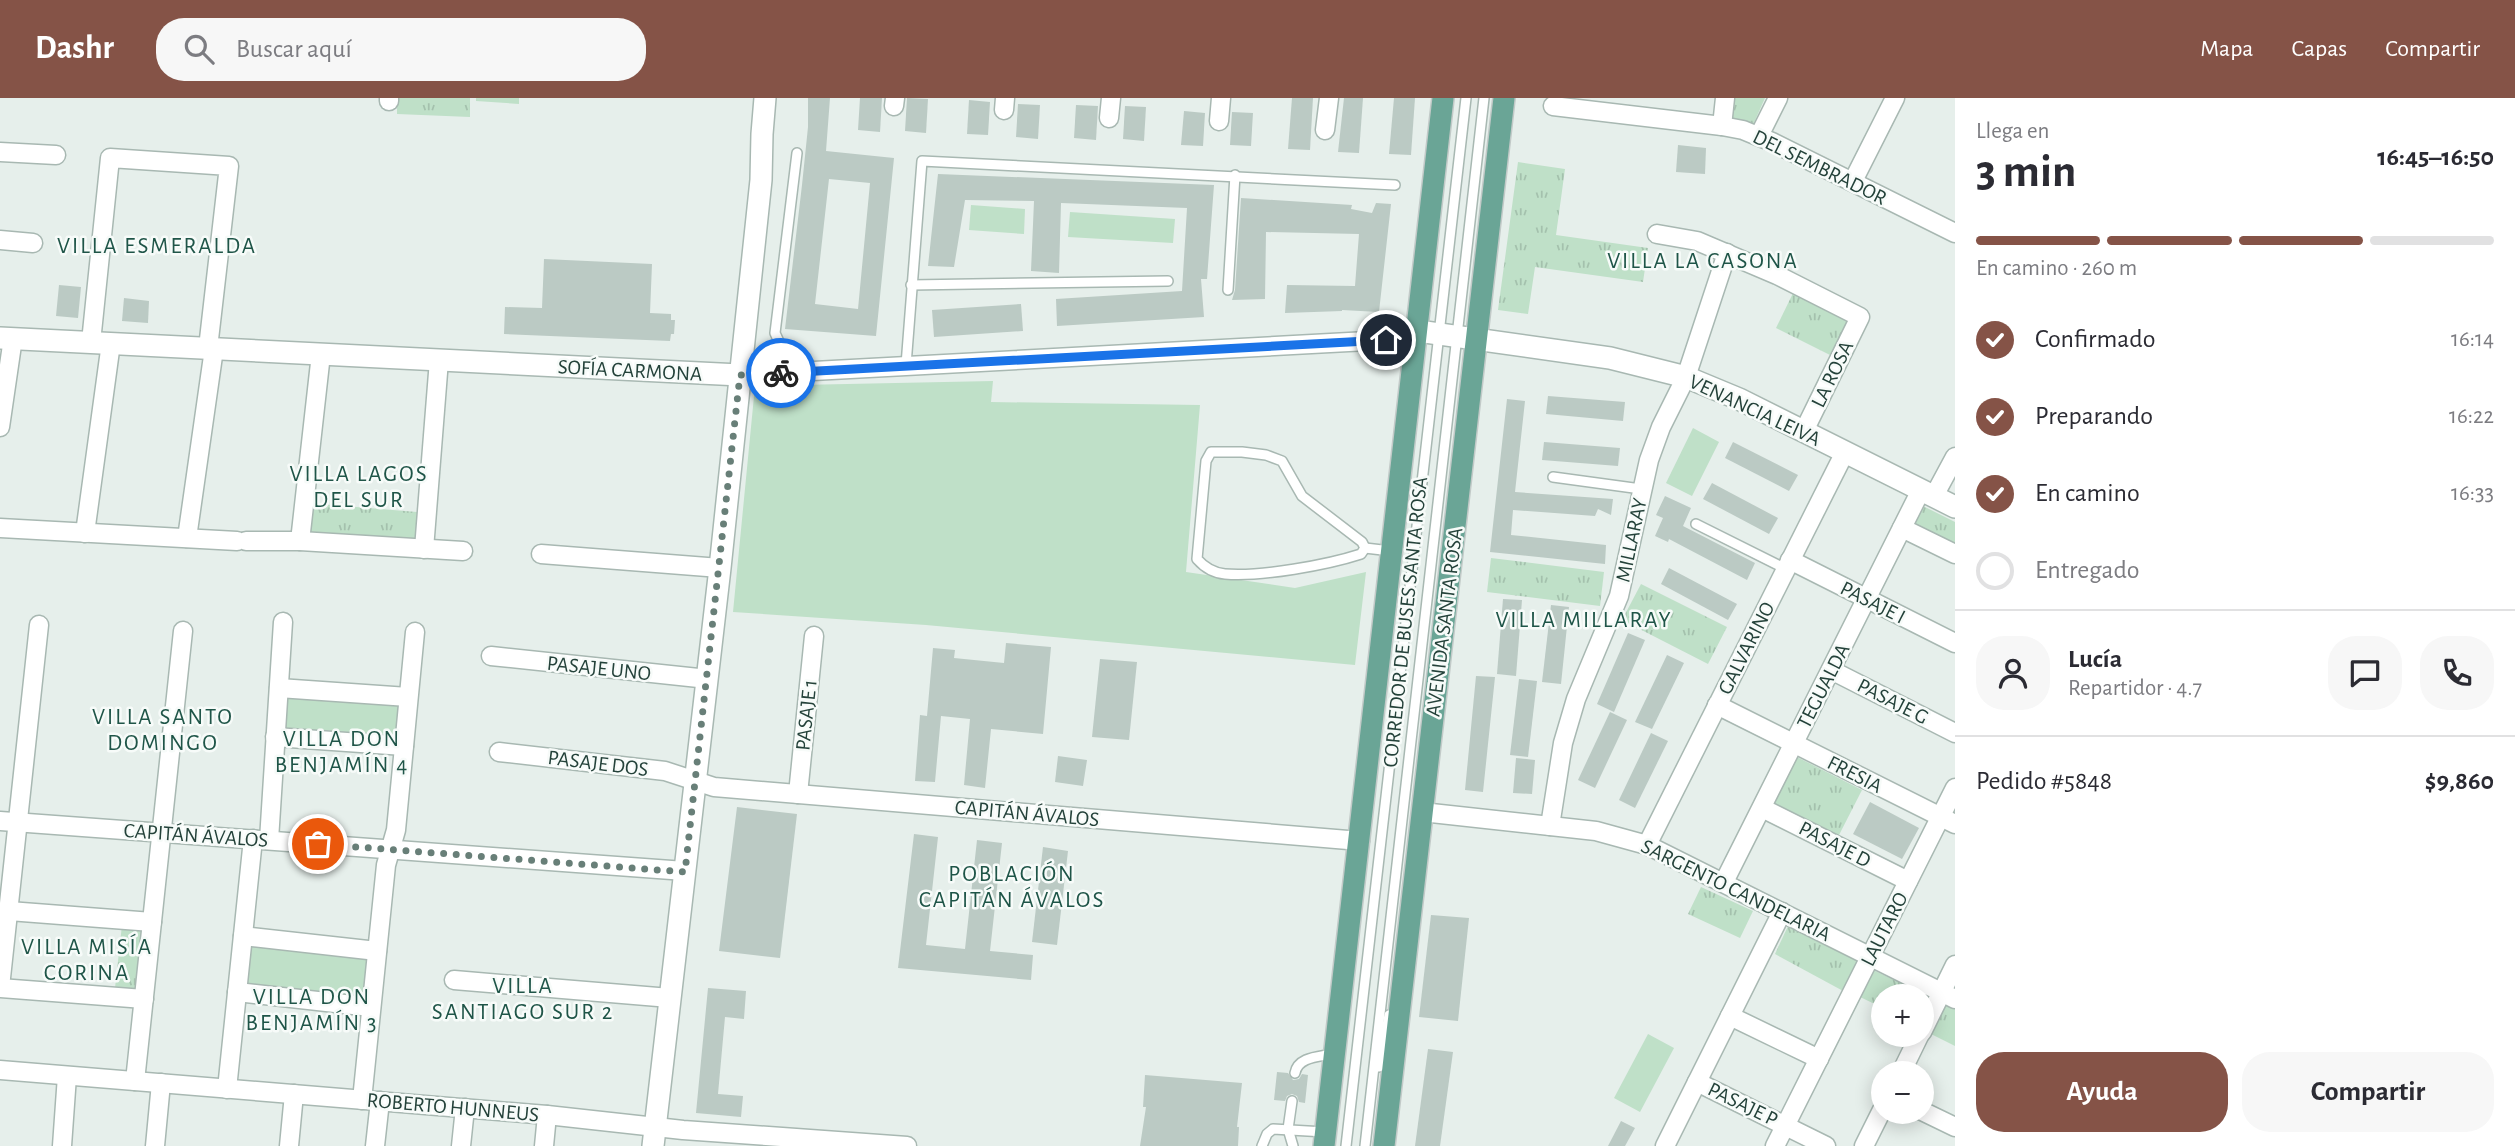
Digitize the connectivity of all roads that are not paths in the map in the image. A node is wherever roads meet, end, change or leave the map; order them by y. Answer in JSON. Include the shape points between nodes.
{"nodes":[{"id":1,"x":765,"y":98,"type":"edge"},
{"id":2,"x":1111,"y":98,"type":"edge"},
{"id":3,"x":1222,"y":98,"type":"edge"},
{"id":4,"x":1329,"y":98,"type":"edge"},
{"id":5,"x":1443,"y":98,"type":"edge"},
{"id":6,"x":1466,"y":98,"type":"edge"},
{"id":7,"x":1484,"y":98,"type":"edge"},
{"id":8,"x":1504,"y":98,"type":"edge"},
{"id":9,"x":1725,"y":98,"type":"edge"},
{"id":10,"x":1778,"y":98,"type":"edge"},
{"id":11,"x":1895,"y":98,"type":"edge"},
{"id":12,"x":1553,"y":106,"type":"dead end"},
{"id":13,"x":1618,"y":106,"type":"edge"},
{"id":14,"x":1109,"y":118,"type":"dead end"},
{"id":15,"x":1219,"y":121,"type":"dead end"},
{"id":16,"x":1722,"y":126,"type":"junction"},
{"id":17,"x":1325,"y":130,"type":"dead end"},
{"id":18,"x":1759,"y":136,"type":"junction"},
{"id":19,"x":0,"y":152,"type":"edge"},
{"id":20,"x":797,"y":153,"type":"dead end"},
{"id":21,"x":57,"y":155,"type":"dead end"},
{"id":22,"x":1236,"y":175,"type":"junction"},
{"id":23,"x":1853,"y":181,"type":"junction"},
{"id":24,"x":1395,"y":185,"type":"dead end"},
{"id":25,"x":1952,"y":225,"type":"edge"},
{"id":26,"x":1657,"y":234,"type":"dead end"},
{"id":27,"x":0,"y":240,"type":"edge"},
{"id":28,"x":33,"y":243,"type":"dead end"},
{"id":29,"x":1727,"y":253,"type":"junction"},
{"id":30,"x":1168,"y":281,"type":"dead end"},
{"id":31,"x":911,"y":285,"type":"junction"},
{"id":32,"x":1228,"y":290,"type":"dead end"},
{"id":33,"x":1447,"y":334,"type":"junction"},
{"id":34,"x":6,"y":338,"type":"edge"},
{"id":35,"x":1386,"y":340,"type":"dead end"},
{"id":36,"x":101,"y":343,"type":"junction"},
{"id":37,"x":211,"y":349,"type":"junction"},
{"id":38,"x":321,"y":354,"type":"junction"},
{"id":39,"x":439,"y":360,"type":"junction"},
{"id":40,"x":906,"y":365,"type":"junction"},
{"id":41,"x":784,"y":373,"type":"junction"},
{"id":42,"x":740,"y":375,"type":"junction"},
{"id":43,"x":1686,"y":377,"type":"junction"},
{"id":44,"x":0,"y":427,"type":"edge"},
{"id":45,"x":1804,"y":431,"type":"junction"},
{"id":46,"x":1845,"y":452,"type":"junction"},
{"id":47,"x":1955,"y":457,"type":"edge"},
{"id":48,"x":1553,"y":477,"type":"dead end"},
{"id":49,"x":1641,"y":489,"type":"junction"},
{"id":50,"x":1928,"y":493,"type":"junction"},
{"id":51,"x":1955,"y":507,"type":"edge"},
{"id":52,"x":1696,"y":524,"type":"dead end"},
{"id":53,"x":0,"y":528,"type":"edge"},
{"id":54,"x":1902,"y":528,"type":"junction"},
{"id":55,"x":85,"y":533,"type":"junction"},
{"id":56,"x":187,"y":538,"type":"junction"},
{"id":57,"x":300,"y":541,"type":"junction"},
{"id":58,"x":1365,"y":548,"type":"junction"},
{"id":59,"x":424,"y":549,"type":"junction"},
{"id":60,"x":463,"y":551,"type":"dead end"},
{"id":61,"x":1393,"y":551,"type":"junction"},
{"id":62,"x":541,"y":554,"type":"dead end"},
{"id":63,"x":1955,"y":554,"type":"edge"},
{"id":64,"x":1788,"y":565,"type":"junction"},
{"id":65,"x":720,"y":568,"type":"junction"},
{"id":66,"x":1867,"y":598,"type":"junction"},
{"id":67,"x":283,"y":622,"type":"dead end"},
{"id":68,"x":39,"y":625,"type":"dead end"},
{"id":69,"x":183,"y":631,"type":"dead end"},
{"id":70,"x":415,"y":632,"type":"dead end"},
{"id":71,"x":814,"y":636,"type":"dead end"},
{"id":72,"x":1955,"y":643,"type":"edge"},
{"id":73,"x":491,"y":656,"type":"dead end"},
{"id":74,"x":1831,"y":670,"type":"junction"},
{"id":75,"x":708,"y":679,"type":"junction"},
{"id":76,"x":279,"y":688,"type":"junction"},
{"id":77,"x":408,"y":698,"type":"junction"},
{"id":78,"x":1717,"y":705,"type":"junction"},
{"id":79,"x":1955,"y":733,"type":"edge"},
{"id":80,"x":275,"y":737,"type":"junction"},
{"id":81,"x":1794,"y":744,"type":"junction"},
{"id":82,"x":404,"y":746,"type":"junction"},
{"id":83,"x":499,"y":752,"type":"dead end"},
{"id":84,"x":696,"y":781,"type":"junction"},
{"id":85,"x":1955,"y":788,"type":"edge"},
{"id":86,"x":797,"y":794,"type":"junction"},
{"id":87,"x":1762,"y":808,"type":"junction"},
{"id":88,"x":1422,"y":812,"type":"junction"},
{"id":89,"x":0,"y":821,"type":"edge"},
{"id":90,"x":1948,"y":821,"type":"edge"},
{"id":91,"x":19,"y":822,"type":"junction"},
{"id":92,"x":1550,"y":826,"type":"junction"},
{"id":93,"x":162,"y":832,"type":"junction"},
{"id":94,"x":261,"y":840,"type":"junction"},
{"id":95,"x":1360,"y":841,"type":"junction"},
{"id":96,"x":1647,"y":845,"type":"junction"},
{"id":97,"x":392,"y":850,"type":"junction"},
{"id":98,"x":685,"y":872,"type":"junction"},
{"id":99,"x":1908,"y":881,"type":"junction"},
{"id":100,"x":1724,"y":882,"type":"junction"},
{"id":101,"x":9,"y":911,"type":"junction"},
{"id":102,"x":1782,"y":912,"type":"junction"},
{"id":103,"x":152,"y":922,"type":"junction"},
{"id":104,"x":243,"y":936,"type":"junction"},
{"id":105,"x":377,"y":951,"type":"junction"},
{"id":106,"x":1871,"y":956,"type":"junction"},
{"id":107,"x":1405,"y":960,"type":"junction"},
{"id":108,"x":1955,"y":965,"type":"edge"},
{"id":109,"x":454,"y":980,"type":"dead end"},
{"id":110,"x":0,"y":987,"type":"edge"},
{"id":111,"x":237,"y":992,"type":"junction"},
{"id":112,"x":1948,"y":995,"type":"edge"},
{"id":113,"x":670,"y":998,"type":"junction"},
{"id":114,"x":144,"y":999,"type":"junction"},
{"id":115,"x":371,"y":1007,"type":"junction"},
{"id":116,"x":1934,"y":1015,"type":"edge"},
{"id":117,"x":1730,"y":1016,"type":"junction"},
{"id":118,"x":1334,"y":1054,"type":"junction"},
{"id":119,"x":1819,"y":1059,"type":"junction"},
{"id":120,"x":0,"y":1070,"type":"edge"},
{"id":121,"x":1295,"y":1073,"type":"dead end"},
{"id":122,"x":67,"y":1076,"type":"junction"},
{"id":123,"x":135,"y":1081,"type":"junction"},
{"id":124,"x":1697,"y":1082,"type":"junction"},
{"id":125,"x":161,"y":1083,"type":"junction"},
{"id":126,"x":227,"y":1089,"type":"junction"},
{"id":127,"x":294,"y":1094,"type":"junction"},
{"id":128,"x":371,"y":1100,"type":"junction"},
{"id":129,"x":1292,"y":1101,"type":"dead end"},
{"id":130,"x":465,"y":1108,"type":"junction"},
{"id":131,"x":547,"y":1115,"type":"junction"},
{"id":132,"x":1934,"y":1117,"type":"edge"},
{"id":133,"x":1368,"y":1120,"type":"junction"},
{"id":134,"x":1875,"y":1124,"type":"edge"},
{"id":135,"x":1786,"y":1126,"type":"junction"},
{"id":136,"x":1955,"y":1127,"type":"edge"},
{"id":137,"x":1288,"y":1129,"type":"junction"},
{"id":138,"x":654,"y":1136,"type":"edge"},
{"id":139,"x":1324,"y":1139,"type":"edge"},
{"id":140,"x":62,"y":1146,"type":"edge"},
{"id":141,"x":155,"y":1146,"type":"edge"},
{"id":142,"x":289,"y":1146,"type":"edge"},
{"id":143,"x":375,"y":1146,"type":"edge"},
{"id":144,"x":461,"y":1146,"type":"edge"},
{"id":145,"x":544,"y":1146,"type":"edge"},
{"id":146,"x":907,"y":1146,"type":"edge"},
{"id":147,"x":1262,"y":1146,"type":"edge"},
{"id":148,"x":1293,"y":1146,"type":"edge"},
{"id":149,"x":1346,"y":1146,"type":"edge"},
{"id":150,"x":1365,"y":1146,"type":"edge"},
{"id":151,"x":1384,"y":1146,"type":"edge"},
{"id":152,"x":1665,"y":1146,"type":"edge"},
{"id":153,"x":1775,"y":1146,"type":"edge"},
{"id":154,"x":1826,"y":1146,"type":"edge"},
{"id":155,"x":1864,"y":1146,"type":"edge"}],
"edges":[{"from":1,"to":42,"type":"street"},
{"from":2,"to":14,"type":"street"},
{"from":3,"to":15,"type":"street"},
{"from":4,"to":17,"type":"street"},
{"from":5,"to":33,"type":"main road","name":"AVENIDA SANTA ROSA"},
{"from":6,"to":33,"type":"lane","name":"CORREDOR DE BUSES SANTA ROSA"},
{"from":7,"to":33,"type":"lane","name":"CORREDOR DE BUSES SANTA ROSA"},
{"from":8,"to":33,"type":"main road","name":"AVENIDA SANTA ROSA"},
{"from":9,"to":16,"type":"street"},
{"from":10,"to":18,"type":"street"},
{"from":11,"to":23,"type":"street"},
{"from":12,"to":13,"type":"street","name":"DEL SEMBRADOR"},
{"from":13,"to":16,"type":"street","name":"DEL SEMBRADOR"},
{"from":16,"to":18,"type":"street","name":"DEL SEMBRADOR"},
{"from":18,"to":23,"type":"street","name":"DEL SEMBRADOR"},
{"from":19,"to":21,"type":"street"},
{"from":20,"to":41,"type":"lane","via":[[775,333]]},
{"from":22,"to":24,"type":"lane"},
{"from":22,"to":31,"type":"lane","via":[[922,161]]},
{"from":22,"to":32,"type":"lane"},
{"from":23,"to":25,"type":"street","name":"DEL SEMBRADOR"},
{"from":26,"to":29,"type":"street","via":[[1697,241]]},
{"from":27,"to":28,"type":"street"},
{"from":29,"to":43,"type":"street","name":"MILLARAY"},
{"from":29,"to":45,"type":"street","name":"LA ROSA","via":[[1860,317]]},
{"from":30,"to":31,"type":"lane"},
{"from":31,"to":40,"type":"lane"},
{"from":33,"to":43,"type":"street","name":"VENANCIA LEIVA","via":[[1610,358]]},
{"from":33,"to":61,"type":"main road","name":"AVENIDA SANTA ROSA"},
{"from":33,"to":88,"type":"main road","name":"AVENIDA SANTA ROSA"},
{"from":33,"to":133,"type":"lane","name":"CORREDOR DE BUSES SANTA ROSA"},
{"from":33,"to":149,"type":"lane","name":"CORREDOR DE BUSES SANTA ROSA"},
{"from":34,"to":36,"type":"street","name":"SOFÍA CARMONA"},
{"from":34,"to":44,"type":"street"},
{"from":35,"to":40,"type":"street","name":"SOFÍA CARMONA"},
{"from":36,"to":37,"type":"street","name":"SOFÍA CARMONA"},
{"from":36,"to":37,"type":"street","via":[[110,158],[229,166]]},
{"from":36,"to":55,"type":"street"},
{"from":37,"to":38,"type":"street","name":"SOFÍA CARMONA"},
{"from":37,"to":56,"type":"street"},
{"from":38,"to":39,"type":"street","name":"SOFÍA CARMONA"},
{"from":38,"to":57,"type":"street"},
{"from":39,"to":42,"type":"street","name":"SOFÍA CARMONA"},
{"from":39,"to":59,"type":"street"},
{"from":40,"to":41,"type":"street","name":"SOFÍA CARMONA"},
{"from":41,"to":42,"type":"street","name":"SOFÍA CARMONA"},
{"from":42,"to":65,"type":"street"},
{"from":43,"to":45,"type":"street","name":"VENANCIA LEIVA"},
{"from":43,"to":49,"type":"street","name":"MILLARAY","via":[[1654,443]]},
{"from":45,"to":46,"type":"street","name":"VENANCIA LEIVA"},
{"from":46,"to":50,"type":"street","name":"VENANCIA LEIVA"},
{"from":46,"to":64,"type":"street","name":"GALVARINO"},
{"from":47,"to":50,"type":"street","name":"TEGUALDA"},
{"from":48,"to":49,"type":"lane"},
{"from":49,"to":92,"type":"street","name":"MILLARAY","via":[[1619,596],[1566,731]]},
{"from":50,"to":51,"type":"street","name":"VENANCIA LEIVA"},
{"from":50,"to":54,"type":"street","name":"TEGUALDA"},
{"from":52,"to":64,"type":"lane"},
{"from":53,"to":55,"type":"street"},
{"from":54,"to":63,"type":"street"},
{"from":54,"to":66,"type":"street","name":"TEGUALDA"},
{"from":55,"to":56,"type":"street"},
{"from":56,"to":57,"type":"street"},
{"from":57,"to":59,"type":"street"},
{"from":58,"to":58,"type":"lane","via":[[1302,496],[1282,461],[1266,455],[1211,452],[1206,461],[1197,559],[1211,570],[1224,574],[1273,572],[1342,561],[1362,554]]},
{"from":58,"to":61,"type":"lane"},
{"from":59,"to":60,"type":"street"},
{"from":61,"to":95,"type":"main road","name":"AVENIDA SANTA ROSA"},
{"from":62,"to":65,"type":"street"},
{"from":64,"to":66,"type":"street","name":"PASAJE I"},
{"from":64,"to":78,"type":"street","name":"GALVARINO"},
{"from":65,"to":75,"type":"street"},
{"from":66,"to":72,"type":"street","name":"PASAJE I"},
{"from":66,"to":74,"type":"street","name":"TEGUALDA"},
{"from":67,"to":76,"type":"street"},
{"from":68,"to":91,"type":"street"},
{"from":69,"to":93,"type":"street"},
{"from":70,"to":77,"type":"street"},
{"from":71,"to":86,"type":"street","name":"PASAJE 1"},
{"from":73,"to":75,"type":"street","name":"PASAJE UNO"},
{"from":74,"to":79,"type":"street","name":"PASAJE G"},
{"from":74,"to":81,"type":"street","name":"TEGUALDA"},
{"from":75,"to":84,"type":"street"},
{"from":76,"to":77,"type":"street"},
{"from":76,"to":80,"type":"street"},
{"from":77,"to":82,"type":"street"},
{"from":78,"to":81,"type":"street","name":"FRESIA"},
{"from":78,"to":96,"type":"street","name":"GALVARINO"},
{"from":80,"to":82,"type":"street"},
{"from":80,"to":94,"type":"street"},
{"from":81,"to":87,"type":"street","name":"TEGUALDA"},
{"from":81,"to":90,"type":"street","name":"FRESIA"},
{"from":82,"to":97,"type":"street"},
{"from":83,"to":84,"type":"street","name":"PASAJE DOS","via":[[665,771]]},
{"from":84,"to":86,"type":"street","name":"CAPITÁN ÁVALOS","via":[[714,787]]},
{"from":84,"to":98,"type":"street"},
{"from":85,"to":90,"type":"street","name":"LAUTARO"},
{"from":86,"to":95,"type":"street","name":"CAPITÁN ÁVALOS"},
{"from":87,"to":99,"type":"street","name":"PASAJE D"},
{"from":87,"to":100,"type":"street","name":"TEGUALDA"},
{"from":88,"to":92,"type":"street","name":"SARGENTO CANDELARIA"},
{"from":88,"to":107,"type":"main road","name":"AVENIDA SANTA ROSA"},
{"from":89,"to":91,"type":"street","name":"CAPITÁN ÁVALOS"},
{"from":90,"to":99,"type":"street","name":"LAUTARO"},
{"from":91,"to":93,"type":"street","name":"CAPITÁN ÁVALOS"},
{"from":91,"to":101,"type":"street"},
{"from":92,"to":96,"type":"street","name":"SARGENTO CANDELARIA","via":[[1605,833]]},
{"from":93,"to":94,"type":"street","name":"CAPITÁN ÁVALOS"},
{"from":93,"to":103,"type":"street"},
{"from":94,"to":97,"type":"street","name":"CAPITÁN ÁVALOS"},
{"from":94,"to":104,"type":"street"},
{"from":95,"to":118,"type":"main road","name":"AVENIDA SANTA ROSA"},
{"from":96,"to":100,"type":"street","name":"SARGENTO CANDELARIA"},
{"from":97,"to":98,"type":"street","name":"CAPITÁN ÁVALOS"},
{"from":97,"to":105,"type":"street","via":[[386,865]]},
{"from":98,"to":113,"type":"street"},
{"from":99,"to":106,"type":"street","name":"LAUTARO"},
{"from":100,"to":102,"type":"street","name":"SARGENTO CANDELARIA"},
{"from":101,"to":103,"type":"street"},
{"from":101,"to":110,"type":"street"},
{"from":102,"to":106,"type":"street","name":"SARGENTO CANDELARIA"},
{"from":102,"to":117,"type":"street"},
{"from":103,"to":114,"type":"street"},
{"from":104,"to":105,"type":"street"},
{"from":104,"to":111,"type":"street"},
{"from":105,"to":115,"type":"street"},
{"from":106,"to":112,"type":"street","name":"SARGENTO CANDELARIA"},
{"from":106,"to":119,"type":"street","name":"LAUTARO"},
{"from":107,"to":133,"type":"lane"},
{"from":107,"to":151,"type":"main road","name":"AVENIDA SANTA ROSA"},
{"from":108,"to":112,"type":"street"},
{"from":109,"to":113,"type":"street"},
{"from":110,"to":114,"type":"street"},
{"from":111,"to":115,"type":"street"},
{"from":111,"to":126,"type":"street"},
{"from":112,"to":116,"type":"street"},
{"from":113,"to":138,"type":"street"},
{"from":114,"to":123,"type":"street"},
{"from":115,"to":128,"type":"street"},
{"from":117,"to":119,"type":"street"},
{"from":117,"to":124,"type":"street"},
{"from":118,"to":121,"type":"lane","via":[[1304,1060]]},
{"from":118,"to":139,"type":"main road","name":"AVENIDA SANTA ROSA"},
{"from":119,"to":135,"type":"street","name":"LAUTARO"},
{"from":120,"to":122,"type":"street","name":"ROBERTO HUNNEUS"},
{"from":122,"to":123,"type":"street","name":"ROBERTO HUNNEUS"},
{"from":122,"to":140,"type":"street"},
{"from":123,"to":125,"type":"street","name":"ROBERTO HUNNEUS"},
{"from":124,"to":135,"type":"street","name":"PASAJE P"},
{"from":124,"to":152,"type":"street"},
{"from":125,"to":126,"type":"street","name":"ROBERTO HUNNEUS"},
{"from":125,"to":141,"type":"street"},
{"from":126,"to":127,"type":"street","name":"ROBERTO HUNNEUS"},
{"from":127,"to":128,"type":"street","name":"ROBERTO HUNNEUS"},
{"from":127,"to":142,"type":"street"},
{"from":128,"to":130,"type":"street","name":"ROBERTO HUNNEUS"},
{"from":128,"to":143,"type":"street"},
{"from":129,"to":137,"type":"lane"},
{"from":130,"to":131,"type":"street","name":"ROBERTO HUNNEUS"},
{"from":130,"to":144,"type":"street"},
{"from":131,"to":138,"type":"street","name":"ROBERTO HUNNEUS"},
{"from":131,"to":145,"type":"street"},
{"from":132,"to":136,"type":"street"},
{"from":133,"to":150,"type":"lane","name":"CORREDOR DE BUSES SANTA ROSA"},
{"from":134,"to":155,"type":"street"},
{"from":135,"to":153,"type":"street","name":"LAUTARO"},
{"from":135,"to":154,"type":"street","name":"PASAJE P"},
{"from":137,"to":139,"type":"lane"},
{"from":137,"to":147,"type":"lane","via":[[1270,1131]]},
{"from":137,"to":148,"type":"lane"},
{"from":138,"to":146,"type":"street","name":"ROBERTO HUNNEUS"}]}
